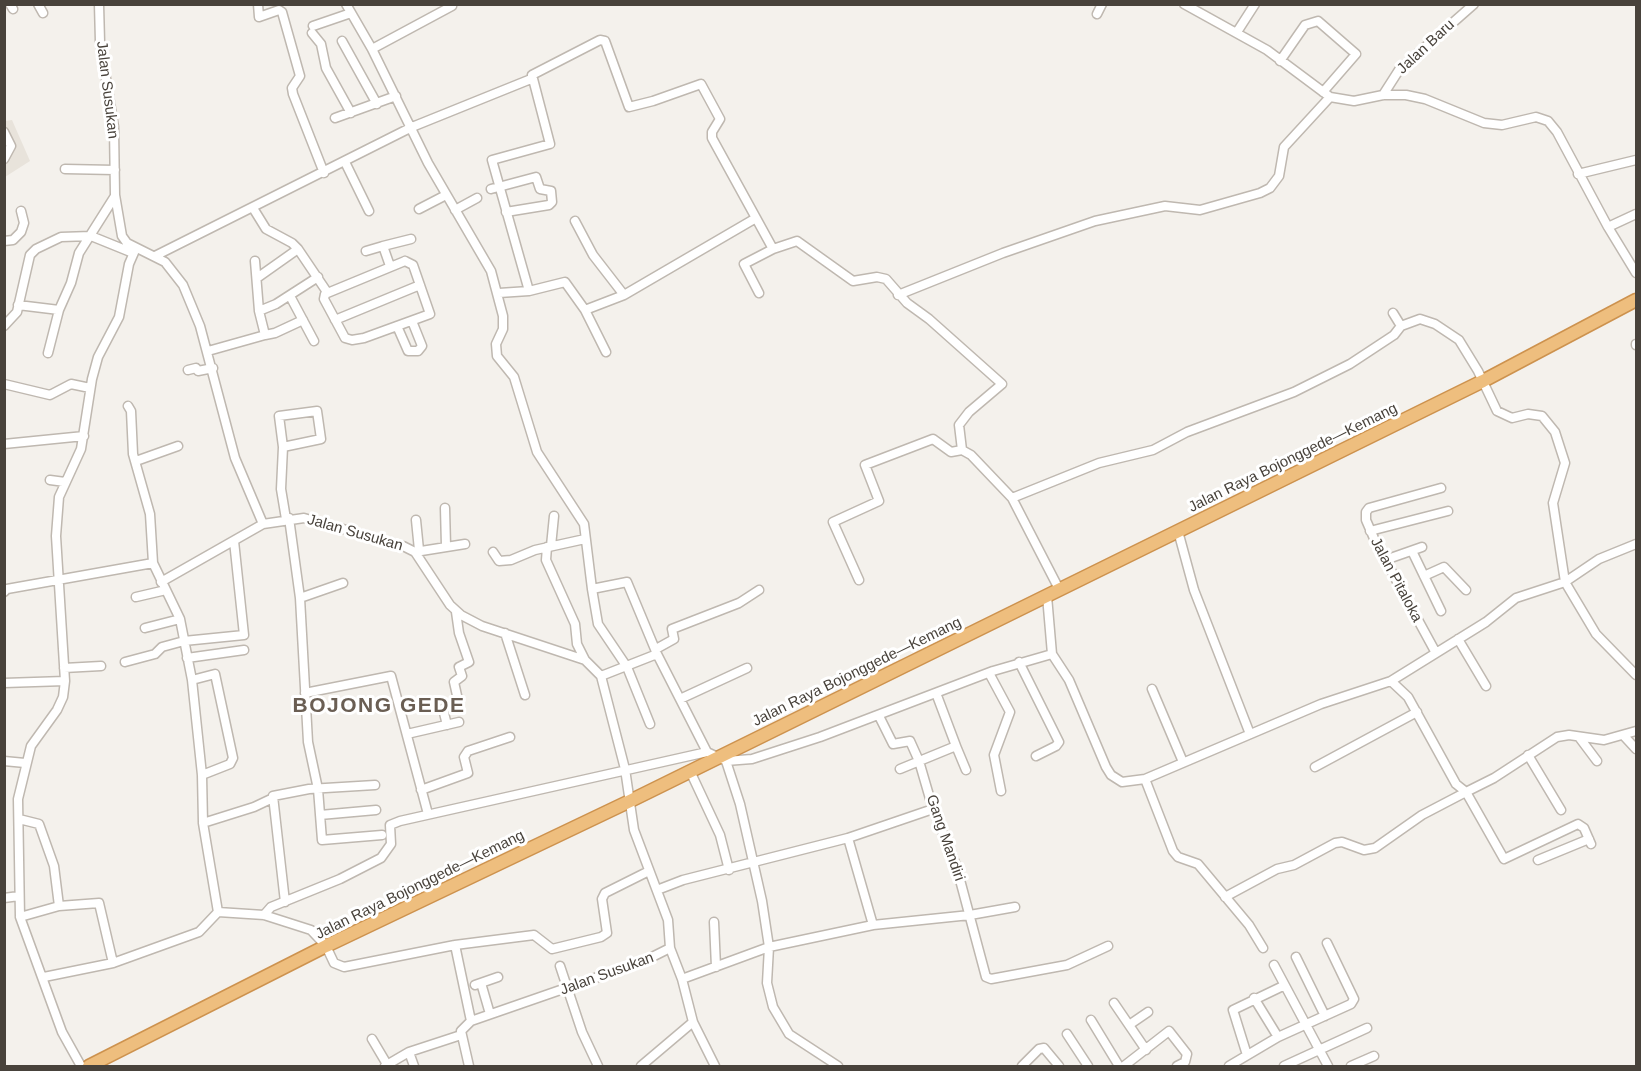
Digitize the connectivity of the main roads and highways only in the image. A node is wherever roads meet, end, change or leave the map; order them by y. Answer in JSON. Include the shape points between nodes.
{"nodes":[{"id":1,"x":1636,"y":300,"type":"edge"},
{"id":2,"x":89,"y":1066,"type":"edge"}],
"edges":[{"from":1,"to":2,"type":"highway","name":"Jalan Raya Bojonggede—Kemang","via":[[1483,381],[630,801],[326,946]]}]}
